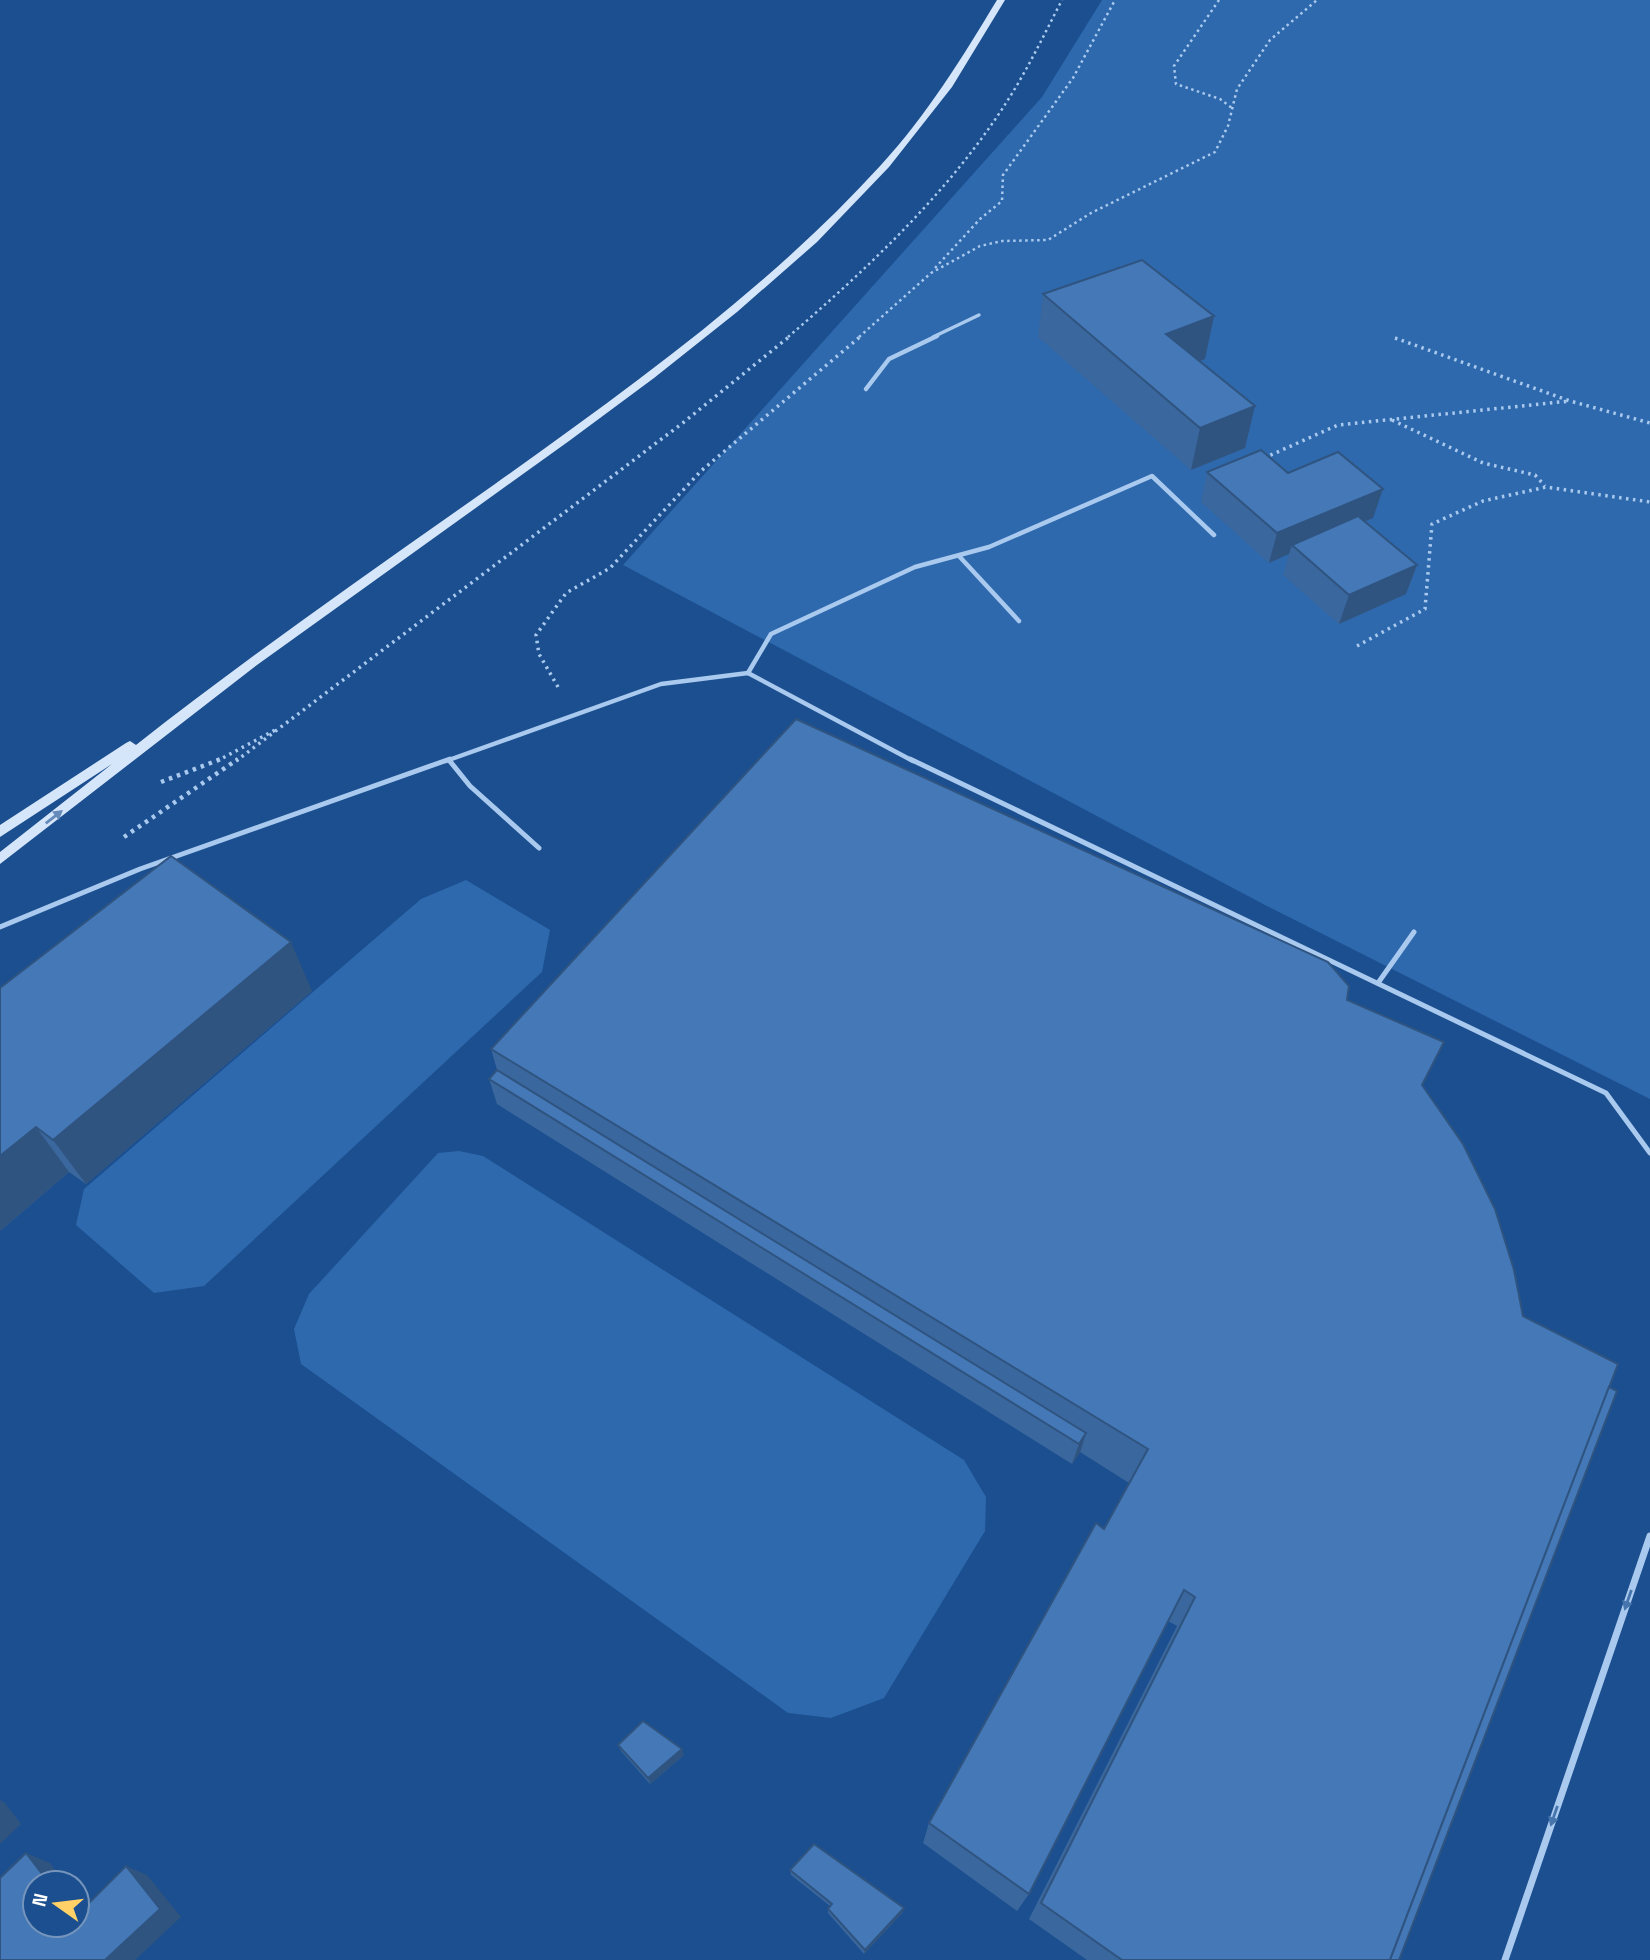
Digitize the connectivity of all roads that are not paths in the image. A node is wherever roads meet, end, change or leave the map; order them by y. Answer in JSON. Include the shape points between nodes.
{"nodes":[{"id":1,"x":1001,"y":0,"type":"edge"},
{"id":2,"x":979,"y":315,"type":"dead end"},
{"id":3,"x":866,"y":389,"type":"dead end"},
{"id":4,"x":1213,"y":535,"type":"dead end"},
{"id":5,"x":959,"y":556,"type":"junction"},
{"id":6,"x":1020,"y":621,"type":"dead end"},
{"id":7,"x":748,"y":673,"type":"junction"},
{"id":8,"x":208,"y":696,"type":"junction"},
{"id":9,"x":449,"y":760,"type":"junction"},
{"id":10,"x":0,"y":832,"type":"edge"},
{"id":11,"x":539,"y":848,"type":"dead end"},
{"id":12,"x":0,"y":859,"type":"edge"},
{"id":13,"x":0,"y":927,"type":"edge"},
{"id":14,"x":1414,"y":932,"type":"dead end"},
{"id":15,"x":1378,"y":983,"type":"junction"},
{"id":16,"x":1650,"y":1153,"type":"edge"},
{"id":17,"x":1650,"y":1536,"type":"edge"},
{"id":18,"x":1505,"y":1960,"type":"edge"}],
"edges":[{"from":1,"to":8,"type":"main road","via":[[949,87],[910,138],[762,285],[625,392]]},
{"from":2,"to":3,"type":"lane","via":[[889,359]]},
{"from":4,"to":5,"type":"lane","via":[[1152,476]]},
{"from":5,"to":6,"type":"lane"},
{"from":5,"to":7,"type":"lane","via":[[915,567],[771,634]]},
{"from":7,"to":9,"type":"lane","via":[[661,684]]},
{"from":7,"to":15,"type":"lane","via":[[954,782]]},
{"from":8,"to":10,"type":"main road"},
{"from":12,"to":8,"type":"main road","one_way":true},
{"from":9,"to":11,"type":"lane","via":[[470,786]]},
{"from":9,"to":13,"type":"lane","via":[[140,869]]},
{"from":14,"to":15,"type":"lane"},
{"from":15,"to":16,"type":"lane","via":[[1606,1093]]},
{"from":17,"to":18,"type":"lane","one_way":true}]}
